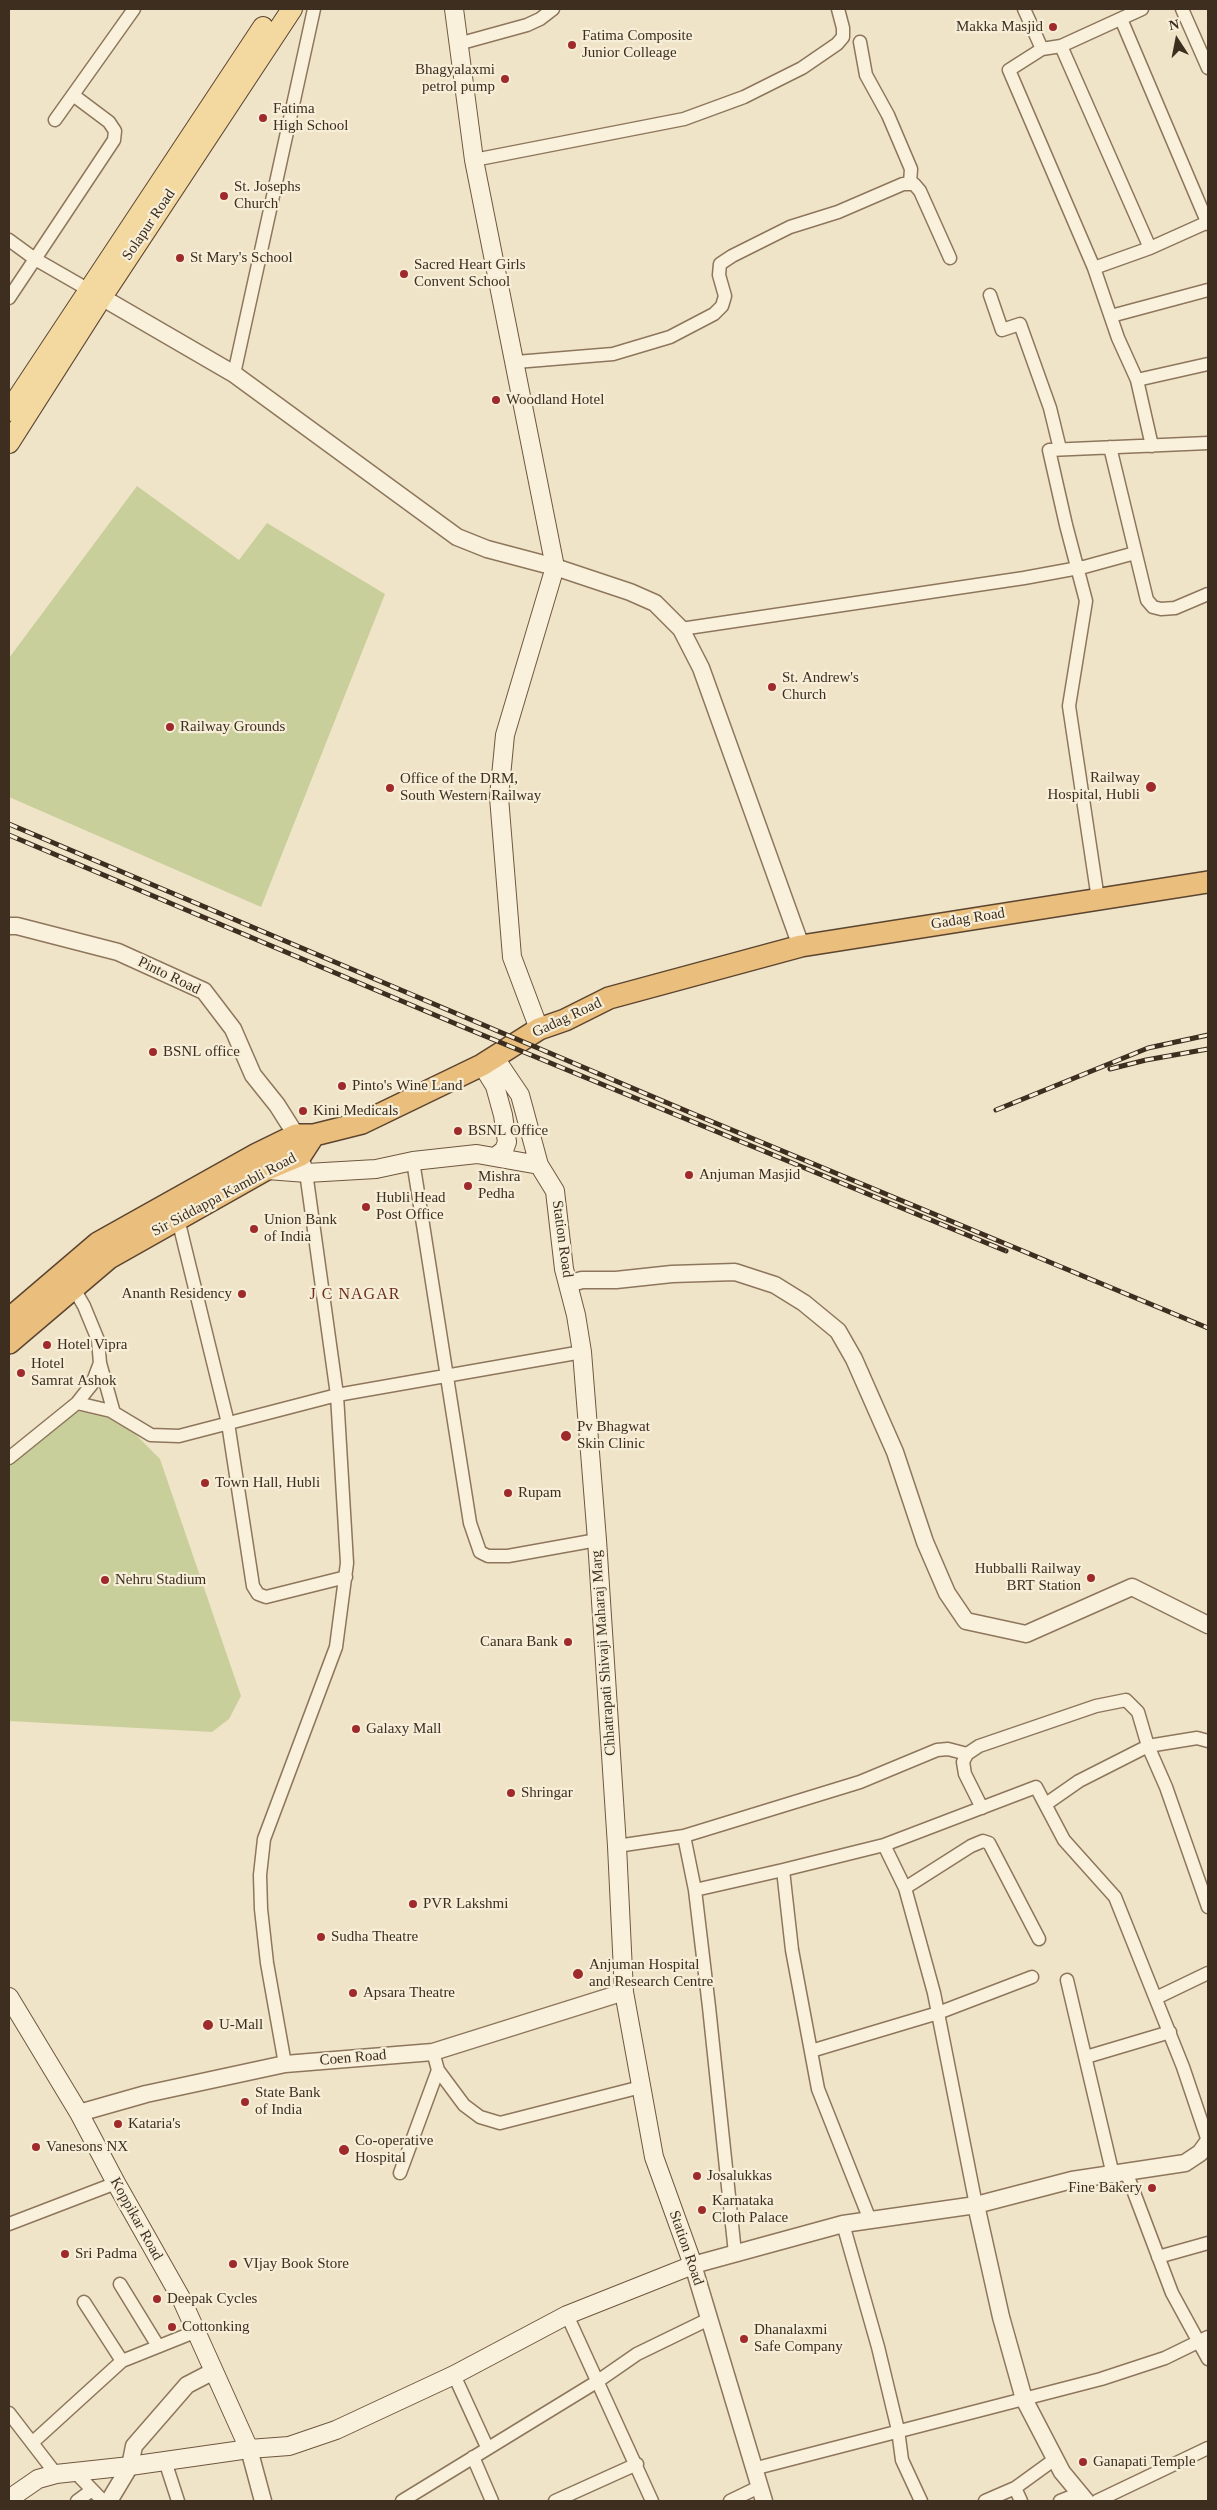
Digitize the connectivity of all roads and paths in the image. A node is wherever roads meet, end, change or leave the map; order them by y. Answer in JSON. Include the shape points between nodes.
{"nodes":[{"id":1,"x":134,"y":9,"type":"edge"},
{"id":2,"x":276,"y":9,"type":"edge"},
{"id":3,"x":292,"y":9,"type":"edge"},
{"id":4,"x":314,"y":9,"type":"edge"},
{"id":5,"x":454,"y":9,"type":"edge"},
{"id":6,"x":553,"y":9,"type":"edge"},
{"id":7,"x":838,"y":9,"type":"edge"},
{"id":8,"x":1024,"y":9,"type":"edge"},
{"id":9,"x":1142,"y":9,"type":"edge"},
{"id":10,"x":1182,"y":9,"type":"edge"},
{"id":11,"x":1121,"y":18,"type":"junction"},
{"id":12,"x":860,"y":42,"type":"dead end"},
{"id":13,"x":458,"y":44,"type":"junction"},
{"id":14,"x":1061,"y":46,"type":"junction"},
{"id":15,"x":1042,"y":49,"type":"junction"},
{"id":16,"x":1208,"y":68,"type":"edge"},
{"id":17,"x":72,"y":95,"type":"junction"},
{"id":18,"x":55,"y":120,"type":"dead end"},
{"id":19,"x":474,"y":160,"type":"junction"},
{"id":20,"x":910,"y":183,"type":"junction"},
{"id":21,"x":1208,"y":223,"type":"edge"},
{"id":22,"x":9,"y":240,"type":"edge"},
{"id":23,"x":1150,"y":248,"type":"junction"},
{"id":24,"x":950,"y":258,"type":"dead end"},
{"id":25,"x":35,"y":259,"type":"junction"},
{"id":26,"x":1094,"y":268,"type":"junction"},
{"id":27,"x":1208,"y":290,"type":"edge"},
{"id":28,"x":95,"y":293,"type":"junction"},
{"id":29,"x":990,"y":295,"type":"dead end"},
{"id":30,"x":9,"y":298,"type":"edge"},
{"id":31,"x":1111,"y":316,"type":"junction"},
{"id":32,"x":516,"y":362,"type":"junction"},
{"id":33,"x":1208,"y":364,"type":"edge"},
{"id":34,"x":234,"y":374,"type":"junction"},
{"id":35,"x":1137,"y":380,"type":"junction"},
{"id":36,"x":9,"y":411,"type":"edge"},
{"id":37,"x":9,"y":443,"type":"edge"},
{"id":38,"x":1208,"y":443,"type":"edge"},
{"id":39,"x":1152,"y":446,"type":"junction"},
{"id":40,"x":1110,"y":447,"type":"junction"},
{"id":41,"x":1060,"y":449,"type":"junction"},
{"id":42,"x":1135,"y":553,"type":"junction"},
{"id":43,"x":555,"y":567,"type":"junction"},
{"id":44,"x":1077,"y":567,"type":"junction"},
{"id":45,"x":1208,"y":594,"type":"edge"},
{"id":46,"x":681,"y":629,"type":"junction"},
{"id":47,"x":1208,"y":882,"type":"edge"},
{"id":48,"x":1208,"y":893,"type":"edge"},
{"id":49,"x":1098,"y":898,"type":"junction"},
{"id":50,"x":9,"y":926,"type":"edge"},
{"id":51,"x":801,"y":946,"type":"junction"},
{"id":52,"x":729,"y":964,"type":"junction"},
{"id":53,"x":539,"y":1029,"type":"junction"},
{"id":54,"x":488,"y":1061,"type":"junction"},
{"id":55,"x":305,"y":1149,"type":"junction"},
{"id":56,"x":496,"y":1157,"type":"junction"},
{"id":57,"x":413,"y":1161,"type":"junction"},
{"id":58,"x":539,"y":1165,"type":"junction"},
{"id":59,"x":178,"y":1219,"type":"junction"},
{"id":60,"x":568,"y":1284,"type":"junction"},
{"id":61,"x":73,"y":1287,"type":"junction"},
{"id":62,"x":576,"y":1314,"type":"joint"},
{"id":63,"x":9,"y":1319,"type":"edge"},
{"id":64,"x":9,"y":1343,"type":"edge"},
{"id":65,"x":582,"y":1352,"type":"junction"},
{"id":66,"x":100,"y":1363,"type":"junction"},
{"id":67,"x":447,"y":1375,"type":"junction"},
{"id":68,"x":337,"y":1395,"type":"junction"},
{"id":69,"x":77,"y":1403,"type":"junction"},
{"id":70,"x":114,"y":1413,"type":"junction"},
{"id":71,"x":228,"y":1423,"type":"junction"},
{"id":72,"x":9,"y":1458,"type":"edge"},
{"id":73,"x":597,"y":1540,"type":"junction"},
{"id":74,"x":346,"y":1578,"type":"junction"},
{"id":75,"x":1208,"y":1625,"type":"edge"},
{"id":76,"x":1208,"y":1741,"type":"edge"},
{"id":77,"x":1148,"y":1746,"type":"junction"},
{"id":78,"x":967,"y":1754,"type":"junction"},
{"id":79,"x":1046,"y":1804,"type":"junction"},
{"id":80,"x":982,"y":1808,"type":"junction"},
{"id":81,"x":684,"y":1836,"type":"junction"},
{"id":82,"x":884,"y":1845,"type":"junction"},
{"id":83,"x":617,"y":1846,"type":"junction"},
{"id":84,"x":783,"y":1870,"type":"junction"},
{"id":85,"x":905,"y":1888,"type":"junction"},
{"id":86,"x":695,"y":1890,"type":"junction"},
{"id":87,"x":1208,"y":1907,"type":"edge"},
{"id":88,"x":1039,"y":1939,"type":"dead end"},
{"id":89,"x":1208,"y":1974,"type":"edge"},
{"id":90,"x":1032,"y":1977,"type":"dead end"},
{"id":91,"x":1067,"y":1980,"type":"dead end"},
{"id":92,"x":624,"y":1992,"type":"junction"},
{"id":93,"x":9,"y":1997,"type":"edge"},
{"id":94,"x":1156,"y":1998,"type":"junction"},
{"id":95,"x":938,"y":2013,"type":"junction"},
{"id":96,"x":1170,"y":2032,"type":"junction"},
{"id":97,"x":811,"y":2051,"type":"junction"},
{"id":98,"x":433,"y":2052,"type":"junction"},
{"id":99,"x":1086,"y":2057,"type":"junction"},
{"id":100,"x":285,"y":2064,"type":"junction"},
{"id":101,"x":438,"y":2070,"type":"junction"},
{"id":102,"x":641,"y":2087,"type":"junction"},
{"id":103,"x":79,"y":2113,"type":"junction"},
{"id":104,"x":1208,"y":2142,"type":"edge"},
{"id":105,"x":400,"y":2173,"type":"dead end"},
{"id":106,"x":1120,"y":2174,"type":"junction"},
{"id":107,"x":116,"y":2183,"type":"junction"},
{"id":108,"x":976,"y":2206,"type":"junction"},
{"id":109,"x":870,"y":2220,"type":"junction"},
{"id":110,"x":9,"y":2224,"type":"edge"},
{"id":111,"x":843,"y":2224,"type":"junction"},
{"id":112,"x":1208,"y":2244,"type":"edge"},
{"id":113,"x":735,"y":2254,"type":"junction"},
{"id":114,"x":1158,"y":2257,"type":"junction"},
{"id":115,"x":693,"y":2265,"type":"junction"},
{"id":116,"x":120,"y":2284,"type":"dead end"},
{"id":117,"x":84,"y":2302,"type":"dead end"},
{"id":118,"x":567,"y":2315,"type":"junction"},
{"id":119,"x":709,"y":2319,"type":"junction"},
{"id":120,"x":197,"y":2332,"type":"junction"},
{"id":121,"x":1203,"y":2340,"type":"edge"},
{"id":122,"x":158,"y":2346,"type":"junction"},
{"id":123,"x":1208,"y":2359,"type":"edge"},
{"id":124,"x":122,"y":2361,"type":"junction"},
{"id":125,"x":214,"y":2370,"type":"junction"},
{"id":126,"x":454,"y":2375,"type":"junction"},
{"id":127,"x":598,"y":2381,"type":"junction"},
{"id":128,"x":1024,"y":2399,"type":"junction"},
{"id":129,"x":9,"y":2413,"type":"edge"},
{"id":130,"x":898,"y":2430,"type":"junction"},
{"id":131,"x":33,"y":2442,"type":"junction"},
{"id":132,"x":487,"y":2447,"type":"junction"},
{"id":133,"x":1208,"y":2448,"type":"edge"},
{"id":134,"x":249,"y":2449,"type":"junction"},
{"id":135,"x":473,"y":2457,"type":"junction"},
{"id":136,"x":1055,"y":2459,"type":"junction"},
{"id":137,"x":166,"y":2461,"type":"junction"},
{"id":138,"x":637,"y":2464,"type":"junction"},
{"id":139,"x":130,"y":2466,"type":"junction"},
{"id":140,"x":752,"y":2469,"type":"junction"},
{"id":141,"x":75,"y":2472,"type":"junction"},
{"id":142,"x":56,"y":2474,"type":"junction"},
{"id":143,"x":1015,"y":2488,"type":"junction"},
{"id":144,"x":92,"y":2490,"type":"junction"},
{"id":145,"x":761,"y":2494,"type":"edge"},
{"id":146,"x":1083,"y":2497,"type":"edge"},
{"id":147,"x":9,"y":2499,"type":"edge"},
{"id":148,"x":77,"y":2501,"type":"edge"},
{"id":149,"x":103,"y":2501,"type":"edge"},
{"id":150,"x":109,"y":2501,"type":"edge"},
{"id":151,"x":178,"y":2501,"type":"edge"},
{"id":152,"x":263,"y":2501,"type":"edge"},
{"id":153,"x":402,"y":2501,"type":"edge"},
{"id":154,"x":492,"y":2501,"type":"edge"},
{"id":155,"x":554,"y":2501,"type":"edge"},
{"id":156,"x":652,"y":2501,"type":"edge"},
{"id":157,"x":730,"y":2501,"type":"edge"},
{"id":158,"x":922,"y":2501,"type":"edge"},
{"id":159,"x":985,"y":2501,"type":"edge"},
{"id":160,"x":1021,"y":2501,"type":"edge"},
{"id":161,"x":1060,"y":2501,"type":"edge"},
{"id":162,"x":1097,"y":2501,"type":"edge"}],
"edges":[{"from":1,"to":17,"type":"street"},
{"from":2,"to":28,"type":"main road","name":"Solapur Road"},
{"from":3,"to":28,"type":"main road","name":"Solapur Road"},
{"from":4,"to":34,"type":"street"},
{"from":5,"to":13,"type":"main road"},
{"from":6,"to":13,"type":"street","via":[[527,25]]},
{"from":7,"to":19,"type":"street","via":[[843,38],[837,44],[802,68],[744,97],[684,118]]},
{"from":8,"to":15,"type":"street"},
{"from":9,"to":11,"type":"street"},
{"from":10,"to":16,"type":"street"},
{"from":11,"to":14,"type":"street"},
{"from":11,"to":21,"type":"street"},
{"from":12,"to":20,"type":"street","via":[[866,75],[911,168]]},
{"from":13,"to":19,"type":"main road"},
{"from":14,"to":15,"type":"street"},
{"from":14,"to":23,"type":"street"},
{"from":15,"to":26,"type":"street","via":[[1009,70]]},
{"from":17,"to":18,"type":"street"},
{"from":17,"to":25,"type":"street","via":[[109,122],[115,131],[114,140]]},
{"from":19,"to":32,"type":"main road"},
{"from":20,"to":24,"type":"street","via":[[920,191]]},
{"from":20,"to":32,"type":"street","via":[[790,227],[732,256],[720,264],[719,275],[725,296],[722,306],[714,314],[670,337],[613,354]]},
{"from":21,"to":23,"type":"street"},
{"from":22,"to":25,"type":"street"},
{"from":23,"to":26,"type":"street"},
{"from":25,"to":28,"type":"street"},
{"from":25,"to":30,"type":"street"},
{"from":26,"to":31,"type":"street"},
{"from":27,"to":31,"type":"street"},
{"from":28,"to":34,"type":"street"},
{"from":28,"to":36,"type":"main road","name":"Solapur Road"},
{"from":28,"to":37,"type":"main road","name":"Solapur Road"},
{"from":29,"to":41,"type":"street","via":[[1002,330],[1020,324],[1050,408]]},
{"from":31,"to":35,"type":"street"},
{"from":32,"to":43,"type":"main road"},
{"from":33,"to":35,"type":"street"},
{"from":34,"to":43,"type":"street","via":[[457,537],[487,549]]},
{"from":35,"to":39,"type":"street"},
{"from":38,"to":39,"type":"street"},
{"from":39,"to":40,"type":"street"},
{"from":40,"to":41,"type":"street"},
{"from":40,"to":42,"type":"street"},
{"from":41,"to":44,"type":"street","via":[[1049,450]]},
{"from":42,"to":44,"type":"street"},
{"from":42,"to":45,"type":"street","via":[[1143,591],[1153,607],[1175,608]]},
{"from":43,"to":46,"type":"street","via":[[630,592],[655,604]]},
{"from":43,"to":53,"type":"main road","via":[[506,735],[499,797],[512,957]]},
{"from":44,"to":46,"type":"street","via":[[937,593]]},
{"from":44,"to":49,"type":"street","via":[[1086,601],[1069,706]]},
{"from":46,"to":51,"type":"street","via":[[701,668]]},
{"from":47,"to":49,"type":"highway","name":"Gadag Road"},
{"from":48,"to":52,"type":"highway","name":"Gadag Road","via":[[803,958]]},
{"from":49,"to":51,"type":"highway","name":"Gadag Road"},
{"from":50,"to":55,"type":"street","name":"Pinto Road","via":[[118,952],[204,991],[233,1029],[253,1074]]},
{"from":51,"to":52,"type":"highway","name":"Gadag Road"},
{"from":52,"to":53,"type":"highway","name":"Gadag Road","via":[[609,998]]},
{"from":53,"to":54,"type":"highway","name":"Gadag Road"},
{"from":54,"to":55,"type":"highway","name":"Gadag Road"},
{"from":54,"to":56,"type":"main road","via":[[503,1114],[507,1142]]},
{"from":54,"to":58,"type":"main road","name":"Station Road","via":[[520,1095]]},
{"from":55,"to":57,"type":"main road","via":[[376,1169]]},
{"from":55,"to":59,"type":"highway","name":"Sir Siddappa Kambli Road"},
{"from":55,"to":63,"type":"highway","name":"Sir Siddappa Kambli Road","via":[[98,1243]]},
{"from":55,"to":68,"type":"street"},
{"from":56,"to":57,"type":"main road","via":[[477,1154]]},
{"from":56,"to":58,"type":"main road"},
{"from":57,"to":67,"type":"street"},
{"from":58,"to":60,"type":"main road","name":"Station Road","via":[[555,1191]]},
{"from":59,"to":61,"type":"highway","name":"Sir Siddappa Kambli Road","via":[[109,1258]]},
{"from":59,"to":71,"type":"street"},
{"from":60,"to":62,"type":"main road","name":"Station Road"},
{"from":60,"to":75,"type":"street","via":[[582,1280],[735,1272],[776,1285],[838,1331],[854,1359],[895,1452],[946,1593],[966,1621],[1026,1634],[1132,1587]]},
{"from":61,"to":64,"type":"highway","name":"Sir Siddappa Kambli Road"},
{"from":61,"to":66,"type":"street","via":[[98,1340]]},
{"from":62,"to":65,"type":"main road","name":"Chhatrapati Shivaji Maharaj Marg"},
{"from":65,"to":67,"type":"street"},
{"from":65,"to":73,"type":"main road","name":"Chhatrapati Shivaji Maharaj Marg"},
{"from":66,"to":69,"type":"street","via":[[92,1384]]},
{"from":66,"to":70,"type":"street"},
{"from":67,"to":68,"type":"street"},
{"from":67,"to":73,"type":"street","via":[[470,1523],[480,1552],[488,1556],[508,1556]]},
{"from":68,"to":71,"type":"street"},
{"from":68,"to":74,"type":"street"},
{"from":69,"to":70,"type":"street"},
{"from":69,"to":72,"type":"street"},
{"from":70,"to":71,"type":"street","via":[[150,1435],[179,1436]]},
{"from":71,"to":74,"type":"street","via":[[253,1586],[258,1594],[266,1597]]},
{"from":73,"to":83,"type":"main road","name":"Chhatrapati Shivaji Maharaj Marg"},
{"from":74,"to":100,"type":"street","via":[[336,1647],[264,1839],[260,1875],[266,1963]]},
{"from":76,"to":77,"type":"street","via":[[1197,1738]]},
{"from":77,"to":78,"type":"street","via":[[1138,1712],[1126,1700],[1096,1706],[979,1746]]},
{"from":77,"to":79,"type":"street","via":[[1079,1781]]},
{"from":77,"to":87,"type":"street","via":[[1166,1787]]},
{"from":78,"to":80,"type":"street","via":[[963,1762],[965,1774]]},
{"from":78,"to":81,"type":"street","via":[[948,1749],[927,1753],[860,1782]]},
{"from":79,"to":80,"type":"street","via":[[1036,1787]]},
{"from":79,"to":94,"type":"street","via":[[1064,1840],[1115,1897]]},
{"from":80,"to":82,"type":"street"},
{"from":81,"to":83,"type":"street"},
{"from":81,"to":86,"type":"street"},
{"from":82,"to":84,"type":"street"},
{"from":82,"to":85,"type":"street"},
{"from":83,"to":92,"type":"main road","name":"Chhatrapati Shivaji Maharaj Marg"},
{"from":84,"to":86,"type":"street"},
{"from":84,"to":97,"type":"street","via":[[792,1950]]},
{"from":85,"to":88,"type":"street","via":[[971,1846],[989,1843]]},
{"from":85,"to":95,"type":"street"},
{"from":86,"to":113,"type":"street"},
{"from":89,"to":94,"type":"street"},
{"from":90,"to":95,"type":"street"},
{"from":91,"to":99,"type":"street"},
{"from":92,"to":98,"type":"street","name":"Coen Road"},
{"from":92,"to":102,"type":"main road","name":"Station Road"},
{"from":93,"to":103,"type":"main road","name":"Koppikar Road"},
{"from":94,"to":96,"type":"street"},
{"from":95,"to":97,"type":"street"},
{"from":95,"to":108,"type":"street"},
{"from":96,"to":99,"type":"street"},
{"from":96,"to":104,"type":"street"},
{"from":97,"to":109,"type":"street","via":[[818,2088]]},
{"from":98,"to":100,"type":"street","name":"Coen Road"},
{"from":98,"to":101,"type":"street"},
{"from":99,"to":106,"type":"street"},
{"from":100,"to":103,"type":"street","name":"Coen Road","via":[[146,2094]]},
{"from":101,"to":102,"type":"street","via":[[464,2105],[480,2117],[500,2123]]},
{"from":101,"to":105,"type":"street"},
{"from":102,"to":115,"type":"main road","name":"Station Road","via":[[654,2157]]},
{"from":103,"to":107,"type":"main road","name":"Koppikar Road"},
{"from":104,"to":106,"type":"street","via":[[1200,2153],[1185,2163]]},
{"from":106,"to":108,"type":"street","via":[[1072,2180]]},
{"from":106,"to":114,"type":"street"},
{"from":107,"to":110,"type":"street"},
{"from":107,"to":120,"type":"main road","name":"Koppikar Road"},
{"from":108,"to":109,"type":"street"},
{"from":108,"to":128,"type":"street","via":[[1001,2317]]},
{"from":109,"to":111,"type":"street"},
{"from":111,"to":113,"type":"street"},
{"from":111,"to":130,"type":"street"},
{"from":112,"to":114,"type":"street"},
{"from":113,"to":115,"type":"street"},
{"from":114,"to":121,"type":"street","via":[[1172,2293]]},
{"from":115,"to":118,"type":"main road"},
{"from":115,"to":119,"type":"street","name":"Station Road"},
{"from":116,"to":122,"type":"street"},
{"from":117,"to":124,"type":"street"},
{"from":118,"to":126,"type":"main road"},
{"from":118,"to":127,"type":"street"},
{"from":119,"to":127,"type":"street","via":[[637,2354]]},
{"from":119,"to":140,"type":"street","name":"Station Road"},
{"from":120,"to":122,"type":"street"},
{"from":120,"to":125,"type":"main road","name":"Koppikar Road"},
{"from":121,"to":123,"type":"street"},
{"from":121,"to":128,"type":"street","via":[[1165,2358]]},
{"from":122,"to":124,"type":"street"},
{"from":124,"to":131,"type":"street"},
{"from":125,"to":134,"type":"main road","name":"Koppikar Road"},
{"from":125,"to":139,"type":"street","via":[[187,2385],[134,2446]]},
{"from":126,"to":132,"type":"street"},
{"from":126,"to":134,"type":"main road","via":[[336,2430],[289,2446]]},
{"from":127,"to":132,"type":"street"},
{"from":127,"to":138,"type":"street"},
{"from":128,"to":130,"type":"street"},
{"from":128,"to":136,"type":"street"},
{"from":129,"to":131,"type":"street"},
{"from":130,"to":140,"type":"street"},
{"from":130,"to":158,"type":"street","via":[[902,2460]]},
{"from":131,"to":142,"type":"street"},
{"from":132,"to":135,"type":"street"},
{"from":133,"to":162,"type":"street"},
{"from":134,"to":137,"type":"main road"},
{"from":134,"to":152,"type":"street"},
{"from":135,"to":153,"type":"street"},
{"from":135,"to":154,"type":"street"},
{"from":136,"to":143,"type":"street"},
{"from":136,"to":146,"type":"street"},
{"from":137,"to":139,"type":"main road"},
{"from":137,"to":151,"type":"street"},
{"from":138,"to":155,"type":"street"},
{"from":138,"to":156,"type":"street"},
{"from":139,"to":141,"type":"main road"},
{"from":139,"to":150,"type":"street"},
{"from":140,"to":145,"type":"street","name":"Station Road"},
{"from":141,"to":142,"type":"main road"},
{"from":141,"to":144,"type":"street"},
{"from":142,"to":147,"type":"main road","via":[[38,2479]]},
{"from":143,"to":159,"type":"street"},
{"from":143,"to":160,"type":"street"},
{"from":144,"to":148,"type":"street"},
{"from":144,"to":149,"type":"street"},
{"from":145,"to":157,"type":"street"},
{"from":146,"to":161,"type":"street"}]}
